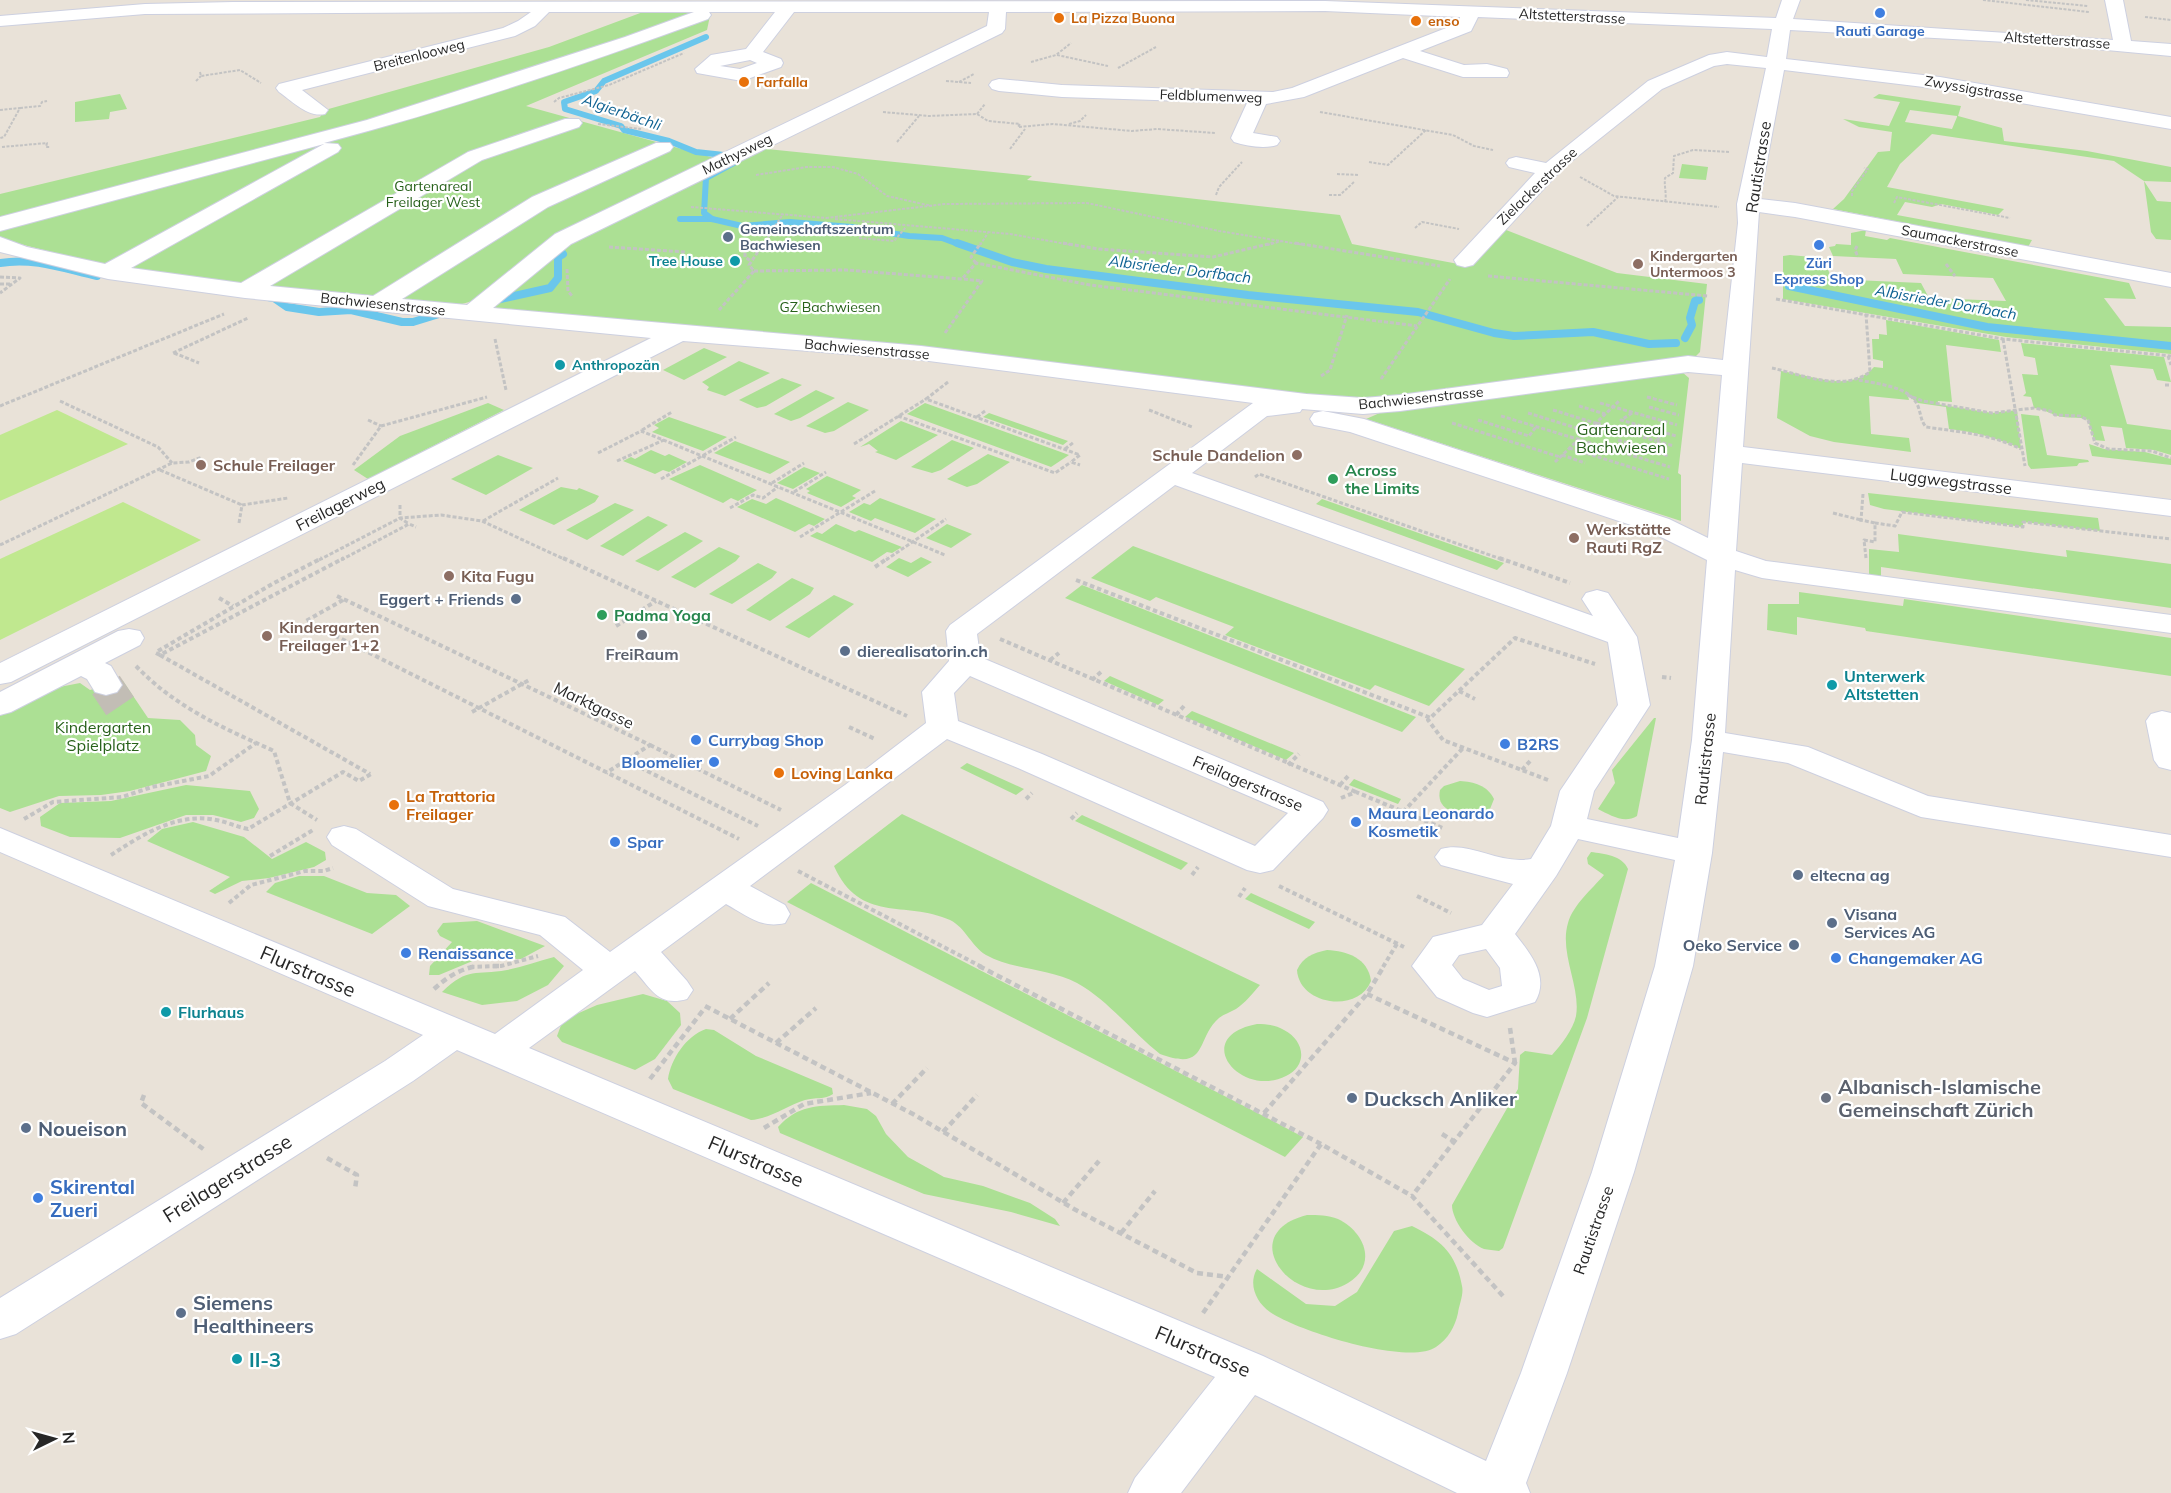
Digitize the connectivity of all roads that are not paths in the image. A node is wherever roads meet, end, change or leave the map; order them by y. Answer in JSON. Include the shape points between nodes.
{"nodes":[{"id":1,"x":1791,"y":0,"type":"edge"},
{"id":2,"x":2114,"y":0,"type":"edge"},
{"id":3,"x":416,"y":3,"type":"edge"},
{"id":4,"x":1324,"y":3,"type":"edge"},
{"id":5,"x":121,"y":5,"type":"edge"},
{"id":6,"x":544,"y":6,"type":"junction"},
{"id":7,"x":789,"y":6,"type":"junction"},
{"id":8,"x":998,"y":6,"type":"junction"},
{"id":9,"x":1470,"y":12,"type":"junction"},
{"id":10,"x":702,"y":15,"type":"dead end"},
{"id":11,"x":0,"y":21,"type":"edge"},
{"id":12,"x":1781,"y":24,"type":"junction"},
{"id":13,"x":2123,"y":45,"type":"junction"},
{"id":14,"x":2171,"y":50,"type":"edge"},
{"id":15,"x":1401,"y":51,"type":"junction"},
{"id":16,"x":752,"y":54,"type":"dead end"},
{"id":17,"x":1776,"y":63,"type":"junction"},
{"id":18,"x":1500,"y":73,"type":"dead end"},
{"id":19,"x":999,"y":85,"type":"dead end"},
{"id":20,"x":1258,"y":99,"type":"junction"},
{"id":21,"x":318,"y":110,"type":"dead end"},
{"id":22,"x":572,"y":123,"type":"dead end"},
{"id":23,"x":2171,"y":123,"type":"edge"},
{"id":24,"x":374,"y":124,"type":"junction"},
{"id":25,"x":1270,"y":141,"type":"dead end"},
{"id":26,"x":663,"y":147,"type":"dead end"},
{"id":27,"x":1516,"y":163,"type":"dead end"},
{"id":28,"x":1550,"y":170,"type":"junction"},
{"id":29,"x":1748,"y":204,"type":"junction"},
{"id":30,"x":0,"y":224,"type":"edge"},
{"id":31,"x":0,"y":244,"type":"edge"},
{"id":32,"x":1460,"y":266,"type":"road end"},
{"id":33,"x":108,"y":272,"type":"junction"},
{"id":34,"x":2171,"y":280,"type":"edge"},
{"id":35,"x":244,"y":291,"type":"junction"},
{"id":36,"x":379,"y":303,"type":"junction"},
{"id":37,"x":472,"y":313,"type":"junction"},
{"id":38,"x":679,"y":333,"type":"junction"},
{"id":39,"x":1735,"y":369,"type":"junction"},
{"id":40,"x":1310,"y":391,"type":"junction"},
{"id":41,"x":1248,"y":419,"type":"junction"},
{"id":42,"x":1731,"y":454,"type":"junction"},
{"id":43,"x":1172,"y":475,"type":"junction"},
{"id":44,"x":2171,"y":508,"type":"edge"},
{"id":45,"x":1721,"y":566,"type":"junction"},
{"id":46,"x":1894,"y":598,"type":"dead end"},
{"id":47,"x":1597,"y":599,"type":"dead end"},
{"id":48,"x":2171,"y":624,"type":"edge"},
{"id":49,"x":1622,"y":637,"type":"junction"},
{"id":50,"x":137,"y":648,"type":"road end"},
{"id":51,"x":965,"y":662,"type":"junction"},
{"id":52,"x":80,"y":663,"type":"junction"},
{"id":53,"x":0,"y":675,"type":"edge"},
{"id":54,"x":106,"y":685,"type":"tunnel mouth"},
{"id":55,"x":0,"y":705,"type":"edge"},
{"id":56,"x":2162,"y":721,"type":"dead end"},
{"id":57,"x":943,"y":726,"type":"junction"},
{"id":58,"x":1708,"y":740,"type":"junction"},
{"id":59,"x":2171,"y":760,"type":"edge"},
{"id":60,"x":1568,"y":825,"type":"junction"},
{"id":61,"x":8,"y":832,"type":"edge"},
{"id":62,"x":1450,"y":843,"type":"road end"},
{"id":63,"x":357,"y":845,"type":"road end"},
{"id":64,"x":2171,"y":846,"type":"edge"},
{"id":65,"x":1694,"y":853,"type":"junction"},
{"id":66,"x":756,"y":865,"type":"junction"},
{"id":67,"x":1544,"y":868,"type":"junction"},
{"id":68,"x":772,"y":914,"type":"dead end"},
{"id":69,"x":1495,"y":934,"type":"dead end"},
{"id":70,"x":623,"y":961,"type":"junction"},
{"id":71,"x":690,"y":998,"type":"road end"},
{"id":72,"x":453,"y":1033,"type":"junction"},
{"id":73,"x":498,"y":1051,"type":"junction"},
{"id":74,"x":0,"y":1320,"type":"edge"},
{"id":75,"x":1247,"y":1370,"type":"junction"},
{"id":76,"x":1501,"y":1492,"type":"edge"},
{"id":77,"x":1152,"y":1493,"type":"edge"}],
"edges":[{"from":1,"to":12,"type":"street","name":"Rautistrasse"},
{"from":2,"to":13,"type":"street"},
{"from":3,"to":5,"type":"street","name":"Altstetterstrasse","via":[[160,8]]},
{"from":3,"to":6,"type":"street","name":"Altstetterstrasse"},
{"from":4,"to":8,"type":"street","name":"Altstetterstrasse"},
{"from":4,"to":9,"type":"street","name":"Altstetterstrasse"},
{"from":5,"to":11,"type":"street","name":"Altstetterstrasse"},
{"from":6,"to":7,"type":"street","name":"Altstetterstrasse"},
{"from":6,"to":21,"type":"street","name":"Breitenlooweg","via":[[527,25],[509,32],[286,88]]},
{"from":7,"to":8,"type":"street","name":"Altstetterstrasse"},
{"from":7,"to":16,"type":"street"},
{"from":8,"to":37,"type":"street","name":"Mathysweg","via":[[996,29],[557,244]]},
{"from":9,"to":12,"type":"street","name":"Altstetterstrasse"},
{"from":9,"to":15,"type":"street","name":"Feldblumenweg","via":[[1465,27]]},
{"from":10,"to":24,"type":"street"},
{"from":12,"to":13,"type":"street","name":"Altstetterstrasse"},
{"from":12,"to":17,"type":"street","name":"Rautistrasse"},
{"from":13,"to":14,"type":"street","name":"Altstetterstrasse"},
{"from":15,"to":18,"type":"street","via":[[1463,71]]},
{"from":15,"to":20,"type":"street","name":"Feldblumenweg","via":[[1297,93]]},
{"from":17,"to":23,"type":"street","name":"Zwyssigstrasse","via":[[1940,82]]},
{"from":17,"to":28,"type":"street","name":"Zielackerstrasse","via":[[1718,59],[1655,85]]},
{"from":17,"to":29,"type":"street","name":"Rautistrasse"},
{"from":19,"to":20,"type":"street","name":"Feldblumenweg"},
{"from":20,"to":25,"type":"street","via":[[1241,138]]},
{"from":22,"to":35,"type":"street","via":[[475,156]]},
{"from":24,"to":30,"type":"street"},
{"from":24,"to":33,"type":"street"},
{"from":26,"to":36,"type":"street","via":[[540,202]]},
{"from":27,"to":28,"type":"street"},
{"from":28,"to":32,"type":"street","name":"Zielackerstrasse"},
{"from":29,"to":34,"type":"street","name":"Saumackerstrasse"},
{"from":29,"to":39,"type":"street","name":"Rautistrasse"},
{"from":31,"to":33,"type":"street","name":"Bachwiesenstrasse"},
{"from":33,"to":35,"type":"street","name":"Bachwiesenstrasse"},
{"from":35,"to":36,"type":"street","name":"Bachwiesenstrasse"},
{"from":36,"to":37,"type":"street","name":"Bachwiesenstrasse"},
{"from":37,"to":38,"type":"street","name":"Bachwiesenstrasse"},
{"from":38,"to":40,"type":"street","name":"Bachwiesenstrasse"},
{"from":38,"to":53,"type":"street","name":"Freilagerweg"},
{"from":39,"to":40,"type":"street","name":"Bachwiesenstrasse","via":[[1688,364],[1363,406]]},
{"from":39,"to":42,"type":"street","name":"Rautistrasse"},
{"from":40,"to":41,"type":"street","via":[[1296,407],[1260,410]]},
{"from":41,"to":43,"type":"street"},
{"from":41,"to":45,"type":"street","via":[[1317,418],[1355,424],[1659,525]]},
{"from":42,"to":44,"type":"street","name":"Luggwegstrasse"},
{"from":42,"to":45,"type":"street","name":"Rautistrasse"},
{"from":43,"to":49,"type":"street"},
{"from":43,"to":51,"type":"street","via":[[961,631]]},
{"from":45,"to":46,"type":"street"},
{"from":45,"to":48,"type":"street"},
{"from":45,"to":58,"type":"street","name":"Rautistrasse"},
{"from":47,"to":49,"type":"street"},
{"from":49,"to":60,"type":"street","via":[[1634,705],[1577,791]]},
{"from":50,"to":52,"type":"street"},
{"from":51,"to":57,"type":"street","via":[[938,692]]},
{"from":51,"to":57,"type":"street","name":"Freilagerstrasse","via":[[1311,810],[1260,862]]},
{"from":52,"to":54,"type":"street","via":[[100,673]]},
{"from":52,"to":55,"type":"street"},
{"from":56,"to":59,"type":"street"},
{"from":57,"to":66,"type":"street"},
{"from":58,"to":64,"type":"street","via":[[1796,754],[1920,806]]},
{"from":58,"to":65,"type":"street","name":"Rautistrasse"},
{"from":60,"to":65,"type":"street"},
{"from":60,"to":67,"type":"street"},
{"from":61,"to":72,"type":"street","name":"Flurstrasse"},
{"from":62,"to":67,"type":"street","via":[[1516,873]]},
{"from":63,"to":70,"type":"street","via":[[441,898],[552,926],[574,944]]},
{"from":65,"to":76,"type":"street","name":"Rautistrasse","via":[[1674,966],[1613,1172]]},
{"from":66,"to":68,"type":"street"},
{"from":66,"to":70,"type":"street"},
{"from":67,"to":69,"type":"street"},
{"from":70,"to":71,"type":"street"},
{"from":70,"to":73,"type":"street"},
{"from":72,"to":73,"type":"street","name":"Flurstrasse"},
{"from":72,"to":74,"type":"street","name":"Freilagerstrasse","via":[[399,1071]]},
{"from":73,"to":75,"type":"street","name":"Flurstrasse"},
{"from":75,"to":76,"type":"street","name":"Flurstrasse"},
{"from":75,"to":77,"type":"street"}]}
